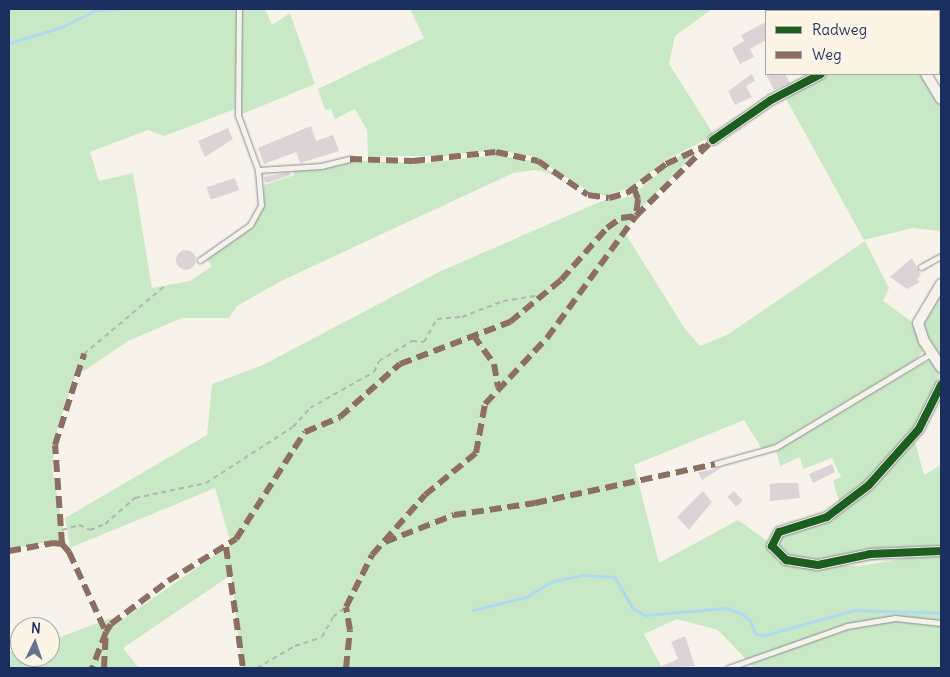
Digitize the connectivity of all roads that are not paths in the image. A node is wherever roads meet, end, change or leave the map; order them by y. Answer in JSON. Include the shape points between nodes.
{"nodes":[{"id":1,"x":239,"y":9,"type":"edge"},
{"id":2,"x":818,"y":75,"type":"edge"},
{"id":3,"x":927,"y":75,"type":"edge"},
{"id":4,"x":941,"y":99,"type":"edge"},
{"id":5,"x":713,"y":140,"type":"dead end"},
{"id":6,"x":350,"y":159,"type":"dead end"},
{"id":7,"x":258,"y":170,"type":"junction"},
{"id":8,"x":941,"y":256,"type":"edge"},
{"id":9,"x":200,"y":260,"type":"dead end"},
{"id":10,"x":921,"y":267,"type":"dead end"},
{"id":11,"x":941,"y":284,"type":"edge"},
{"id":12,"x":932,"y":353,"type":"junction"},
{"id":13,"x":941,"y":367,"type":"edge"},
{"id":14,"x":941,"y":385,"type":"edge"},
{"id":15,"x":714,"y":464,"type":"dead end"},
{"id":16,"x":941,"y":551,"type":"edge"},
{"id":17,"x":941,"y":623,"type":"edge"},
{"id":18,"x":728,"y":668,"type":"edge"}],
"edges":[{"from":1,"to":7,"type":"lane","via":[[238,115]]},
{"from":2,"to":5,"type":"street","via":[[771,100]]},
{"from":3,"to":4,"type":"street"},
{"from":6,"to":7,"type":"lane","via":[[320,166]]},
{"from":7,"to":9,"type":"lane","via":[[261,200],[255,218],[241,233]]},
{"from":8,"to":10,"type":"lane"},
{"from":11,"to":12,"type":"street","via":[[918,320],[920,334]]},
{"from":12,"to":13,"type":"street"},
{"from":12,"to":15,"type":"lane","via":[[776,447]]},
{"from":14,"to":16,"type":"street","via":[[919,429],[869,486],[826,517],[779,532],[772,546],[786,560],[818,565],[870,554]]},
{"from":17,"to":18,"type":"lane","via":[[895,618],[847,626]]}]}
